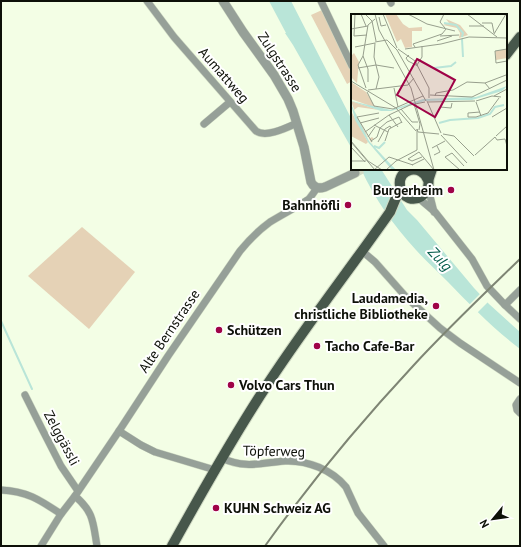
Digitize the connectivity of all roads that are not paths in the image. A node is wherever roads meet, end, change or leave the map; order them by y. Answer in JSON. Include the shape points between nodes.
{"nodes":[{"id":1,"x":147,"y":1,"type":"edge"},
{"id":2,"x":223,"y":1,"type":"edge"},
{"id":3,"x":321,"y":1,"type":"edge"},
{"id":4,"x":520,"y":37,"type":"edge"},
{"id":5,"x":507,"y":54,"type":"edge"},
{"id":6,"x":351,"y":64,"type":"edge"},
{"id":7,"x":230,"y":102,"type":"junction"},
{"id":8,"x":297,"y":123,"type":"junction"},
{"id":9,"x":204,"y":124,"type":"dead end"},
{"id":10,"x":413,"y":170,"type":"edge"},
{"id":11,"x":418,"y":170,"type":"edge"},
{"id":12,"x":432,"y":170,"type":"edge"},
{"id":13,"x":355,"y":172,"type":"dead end"},
{"id":14,"x":400,"y":173,"type":"edge"},
{"id":15,"x":428,"y":184,"type":"junction"},
{"id":16,"x":317,"y":188,"type":"junction"},
{"id":17,"x":400,"y":189,"type":"junction"},
{"id":18,"x":412,"y":199,"type":"junction"},
{"id":19,"x":434,"y":212,"type":"junction"},
{"id":20,"x":388,"y":215,"type":"junction"},
{"id":21,"x":362,"y":251,"type":"junction"},
{"id":22,"x":520,"y":290,"type":"edge"},
{"id":23,"x":505,"y":305,"type":"junction"},
{"id":24,"x":520,"y":319,"type":"edge"},
{"id":25,"x":520,"y":382,"type":"edge"},
{"id":26,"x":24,"y":395,"type":"dead end"},
{"id":27,"x":520,"y":399,"type":"edge"},
{"id":28,"x":520,"y":413,"type":"edge"},
{"id":29,"x":119,"y":431,"type":"junction"},
{"id":30,"x":221,"y":458,"type":"junction"},
{"id":31,"x":215,"y":470,"type":"junction"},
{"id":32,"x":1,"y":490,"type":"edge"},
{"id":33,"x":77,"y":493,"type":"junction"},
{"id":34,"x":62,"y":514,"type":"junction"},
{"id":35,"x":41,"y":546,"type":"edge"},
{"id":36,"x":97,"y":546,"type":"edge"},
{"id":37,"x":172,"y":546,"type":"edge"},
{"id":38,"x":384,"y":546,"type":"edge"}],
"edges":[{"from":1,"to":7,"type":"street","name":"Aumattweg"},
{"from":2,"to":8,"type":"street","name":"Zulgstrasse","via":[[274,75]]},
{"from":3,"to":6,"type":"street"},
{"from":4,"to":5,"type":"main road"},
{"from":7,"to":8,"type":"street","name":"Aumattweg","via":[[253,129],[260,133],[274,132]]},
{"from":7,"to":9,"type":"street"},
{"from":8,"to":16,"type":"street","name":"Zulgstrasse","via":[[311,182]]},
{"from":10,"to":14,"type":"main road"},
{"from":11,"to":15,"type":"main road","via":[[426,175]]},
{"from":12,"to":15,"type":"main road"},
{"from":13,"to":16,"type":"street","name":"Alte Bernstrasse","via":[[325,188]]},
{"from":14,"to":17,"type":"main road"},
{"from":15,"to":18,"type":"main road","via":[[424,194]]},
{"from":15,"to":19,"type":"street"},
{"from":16,"to":29,"type":"street","name":"Alte Bernstrasse","via":[[309,198],[270,223],[246,243]]},
{"from":17,"to":18,"type":"main road"},
{"from":17,"to":20,"type":"main road"},
{"from":18,"to":19,"type":"street","via":[[422,201]]},
{"from":18,"to":20,"type":"main road"},
{"from":19,"to":23,"type":"street","via":[[466,251],[485,283]]},
{"from":20,"to":21,"type":"main road"},
{"from":21,"to":25,"type":"street","via":[[440,328]]},
{"from":21,"to":30,"type":"main road","via":[[276,371]]},
{"from":22,"to":23,"type":"street"},
{"from":23,"to":24,"type":"street"},
{"from":26,"to":33,"type":"street","name":"Zelggässli","via":[[60,466]]},
{"from":27,"to":28,"type":"street","via":[[516,405]]},
{"from":29,"to":31,"type":"street","via":[[155,452]]},
{"from":29,"to":33,"type":"street","name":"Alte Bernstrasse"},
{"from":30,"to":31,"type":"main road"},
{"from":30,"to":38,"type":"street","name":"Töpferweg","via":[[241,464],[286,461],[318,467],[346,488],[358,513]]},
{"from":31,"to":37,"type":"main road"},
{"from":32,"to":34,"type":"street","via":[[30,495]]},
{"from":33,"to":34,"type":"street","name":"Alte Bernstrasse"},
{"from":33,"to":36,"type":"street","name":"Zelggässli","via":[[89,511]]},
{"from":34,"to":35,"type":"street","name":"Alte Bernstrasse"}]}
